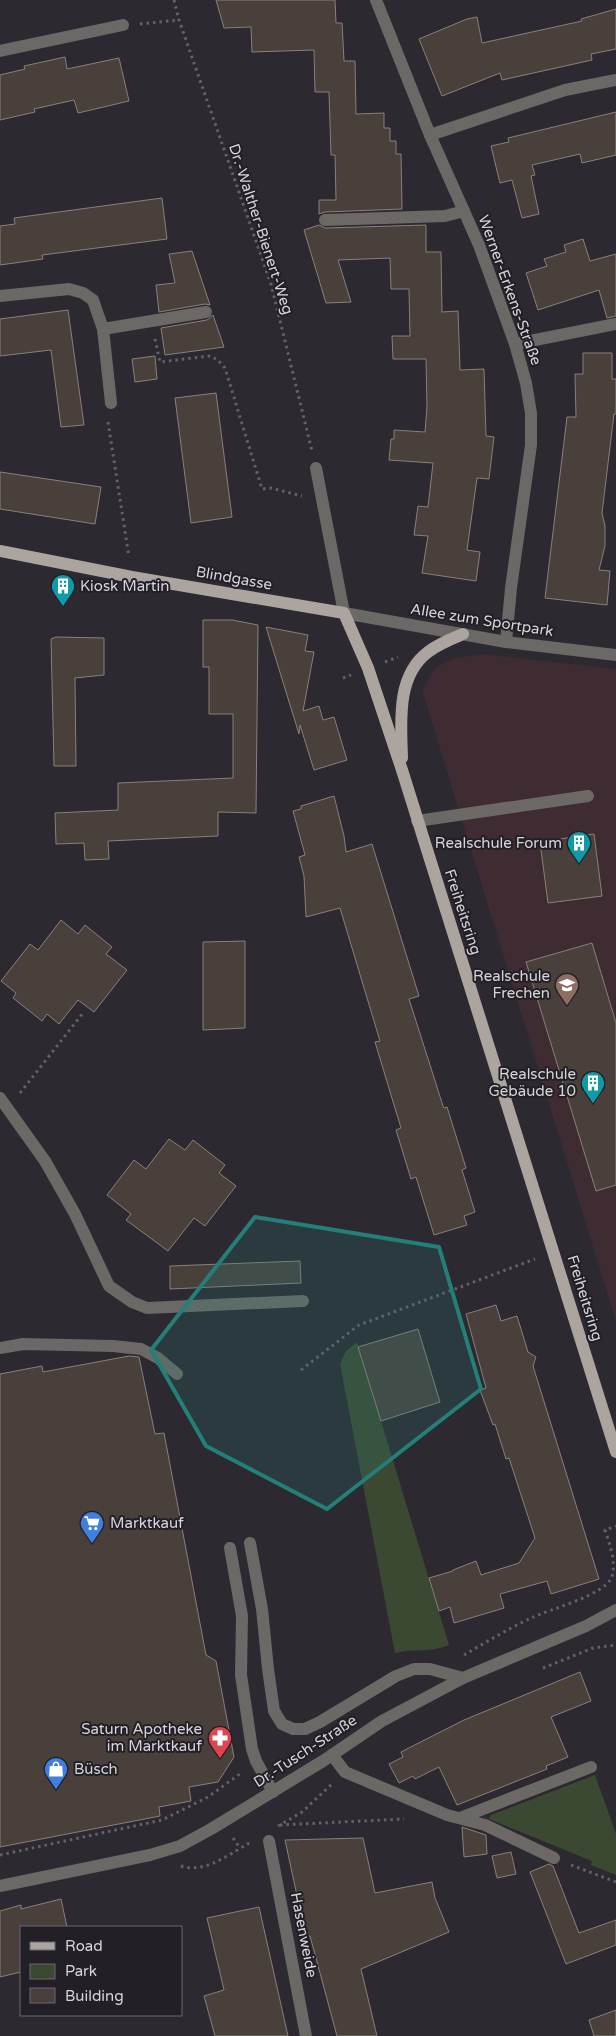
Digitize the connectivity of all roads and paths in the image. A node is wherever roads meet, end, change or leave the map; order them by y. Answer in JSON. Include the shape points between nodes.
{"nodes":[{"id":1,"x":174,"y":0,"type":"edge"},
{"id":2,"x":376,"y":0,"type":"edge"},
{"id":3,"x":179,"y":20,"type":"junction"},
{"id":4,"x":123,"y":25,"type":"joint"},
{"id":5,"x":0,"y":51,"type":"edge"},
{"id":6,"x":616,"y":80,"type":"edge"},
{"id":7,"x":430,"y":135,"type":"junction"},
{"id":8,"x":464,"y":211,"type":"junction"},
{"id":9,"x":325,"y":220,"type":"dead end"},
{"id":10,"x":0,"y":296,"type":"edge"},
{"id":11,"x":206,"y":312,"type":"dead end"},
{"id":12,"x":152,"y":321,"type":"junction"},
{"id":13,"x":616,"y":324,"type":"edge"},
{"id":14,"x":103,"y":329,"type":"junction"},
{"id":15,"x":515,"y":344,"type":"junction"},
{"id":16,"x":111,"y":404,"type":"joint"},
{"id":17,"x":316,"y":468,"type":"joint"},
{"id":18,"x":324,"y":504,"type":"junction"},
{"id":19,"x":0,"y":551,"type":"edge"},
{"id":20,"x":132,"y":577,"type":"junction"},
{"id":21,"x":344,"y":613,"type":"junction"},
{"id":22,"x":463,"y":634,"type":"junction"},
{"id":23,"x":506,"y":642,"type":"junction"},
{"id":24,"x":616,"y":655,"type":"edge"},
{"id":25,"x":402,"y":770,"type":"junction"},
{"id":26,"x":588,"y":796,"type":"dead end"},
{"id":27,"x":417,"y":821,"type":"junction"},
{"id":28,"x":83,"y":1013,"type":"dead end"},
{"id":29,"x":4,"y":1103,"type":"edge"},
{"id":30,"x":554,"y":1252,"type":"junction"},
{"id":31,"x":303,"y":1301,"type":"dead end"},
{"id":32,"x":0,"y":1348,"type":"edge"},
{"id":33,"x":301,"y":1370,"type":"dead end"},
{"id":34,"x":177,"y":1374,"type":"dead end"},
{"id":35,"x":616,"y":1452,"type":"edge"},
{"id":36,"x":616,"y":1526,"type":"edge"},
{"id":37,"x":605,"y":1530,"type":"dead end"},
{"id":38,"x":250,"y":1543,"type":"dead end"},
{"id":39,"x":230,"y":1548,"type":"dead end"},
{"id":40,"x":616,"y":1610,"type":"edge"},
{"id":41,"x":616,"y":1645,"type":"edge"},
{"id":42,"x":535,"y":1670,"type":"dead end"},
{"id":43,"x":463,"y":1678,"type":"junction"},
{"id":44,"x":332,"y":1755,"type":"junction"},
{"id":45,"x":591,"y":1767,"type":"dead end"},
{"id":46,"x":345,"y":1772,"type":"junction"},
{"id":47,"x":273,"y":1792,"type":"junction"},
{"id":48,"x":460,"y":1818,"type":"junction"},
{"id":49,"x":412,"y":1819,"type":"dead end"},
{"id":50,"x":278,"y":1825,"type":"junction"},
{"id":51,"x":271,"y":1835,"type":"joint"},
{"id":52,"x":254,"y":1840,"type":"dead end"},
{"id":53,"x":150,"y":1855,"type":"junction"},
{"id":54,"x":554,"y":1858,"type":"joint"},
{"id":55,"x":616,"y":1882,"type":"edge"},
{"id":56,"x":0,"y":1886,"type":"edge"},
{"id":57,"x":306,"y":2036,"type":"edge"}],
"edges":[{"from":1,"to":3,"type":"path","name":"Dr.-Walther-Bienert-Weg"},
{"from":2,"to":7,"type":"street","name":"Werner-Erkens-Straße"},
{"from":3,"to":4,"type":"path"},
{"from":3,"to":17,"type":"path","name":"Dr.-Walther-Bienert-Weg","via":[[271,284]]},
{"from":4,"to":5,"type":"street"},
{"from":6,"to":7,"type":"street","via":[[565,90]]},
{"from":7,"to":8,"type":"street","name":"Werner-Erkens-Straße"},
{"from":8,"to":9,"type":"street","via":[[445,216]]},
{"from":8,"to":15,"type":"street","name":"Werner-Erkens-Straße"},
{"from":10,"to":14,"type":"street","via":[[69,289],[83,293],[93,300]]},
{"from":11,"to":12,"type":"street"},
{"from":12,"to":14,"type":"street"},
{"from":12,"to":18,"type":"path","via":[[160,362],[210,356],[224,368],[262,489],[286,491]]},
{"from":13,"to":15,"type":"street"},
{"from":14,"to":16,"type":"street"},
{"from":15,"to":23,"type":"street","name":"Werner-Erkens-Straße","via":[[531,413],[531,445]]},
{"from":16,"to":20,"type":"path","via":[[108,420]]},
{"from":17,"to":18,"type":"street"},
{"from":18,"to":21,"type":"street"},
{"from":19,"to":20,"type":"main road","name":"Blindgasse"},
{"from":20,"to":21,"type":"main road","name":"Blindgasse"},
{"from":21,"to":22,"type":"street","name":"Allee zum Sportpark"},
{"from":21,"to":25,"type":"main road","name":"Freiheitsring","via":[[368,668]]},
{"from":22,"to":23,"type":"street","name":"Allee zum Sportpark"},
{"from":22,"to":25,"type":"main road","via":[[427,652],[413,667],[406,681],[401,714]]},
{"from":23,"to":24,"type":"street","name":"Allee zum Sportpark"},
{"from":25,"to":27,"type":"main road","name":"Freiheitsring"},
{"from":26,"to":27,"type":"street"},
{"from":27,"to":30,"type":"main road","name":"Freiheitsring"},
{"from":28,"to":29,"type":"path"},
{"from":29,"to":31,"type":"street","via":[[45,1161],[75,1214],[109,1286],[132,1302],[146,1308]]},
{"from":30,"to":33,"type":"path","via":[[359,1325]]},
{"from":30,"to":35,"type":"main road","name":"Freiheitsring"},
{"from":32,"to":34,"type":"street","via":[[23,1344],[140,1349],[158,1358]]},
{"from":36,"to":37,"type":"path"},
{"from":38,"to":43,"type":"street","via":[[262,1609],[274,1712],[282,1724],[304,1730],[396,1676],[414,1669],[430,1669]]},
{"from":39,"to":47,"type":"street","via":[[242,1616],[241,1675],[252,1749]]},
{"from":40,"to":43,"type":"street","name":"Dr.-Tusch-Straße"},
{"from":41,"to":42,"type":"path","via":[[593,1648]]},
{"from":43,"to":44,"type":"street","name":"Dr.-Tusch-Straße","via":[[382,1720]]},
{"from":44,"to":46,"type":"street"},
{"from":44,"to":47,"type":"street","name":"Dr.-Tusch-Straße"},
{"from":45,"to":48,"type":"street"},
{"from":46,"to":48,"type":"street"},
{"from":46,"to":50,"type":"path","via":[[302,1812]]},
{"from":47,"to":53,"type":"street","name":"Dr.-Tusch-Straße","via":[[180,1846]]},
{"from":48,"to":54,"type":"street","via":[[485,1825]]},
{"from":49,"to":50,"type":"path"},
{"from":50,"to":51,"type":"path"},
{"from":51,"to":57,"type":"street","name":"Hasenweide"},
{"from":52,"to":53,"type":"path","via":[[212,1863],[191,1869]]},
{"from":53,"to":56,"type":"street","name":"Dr.-Tusch-Straße"},
{"from":54,"to":55,"type":"path"}]}
